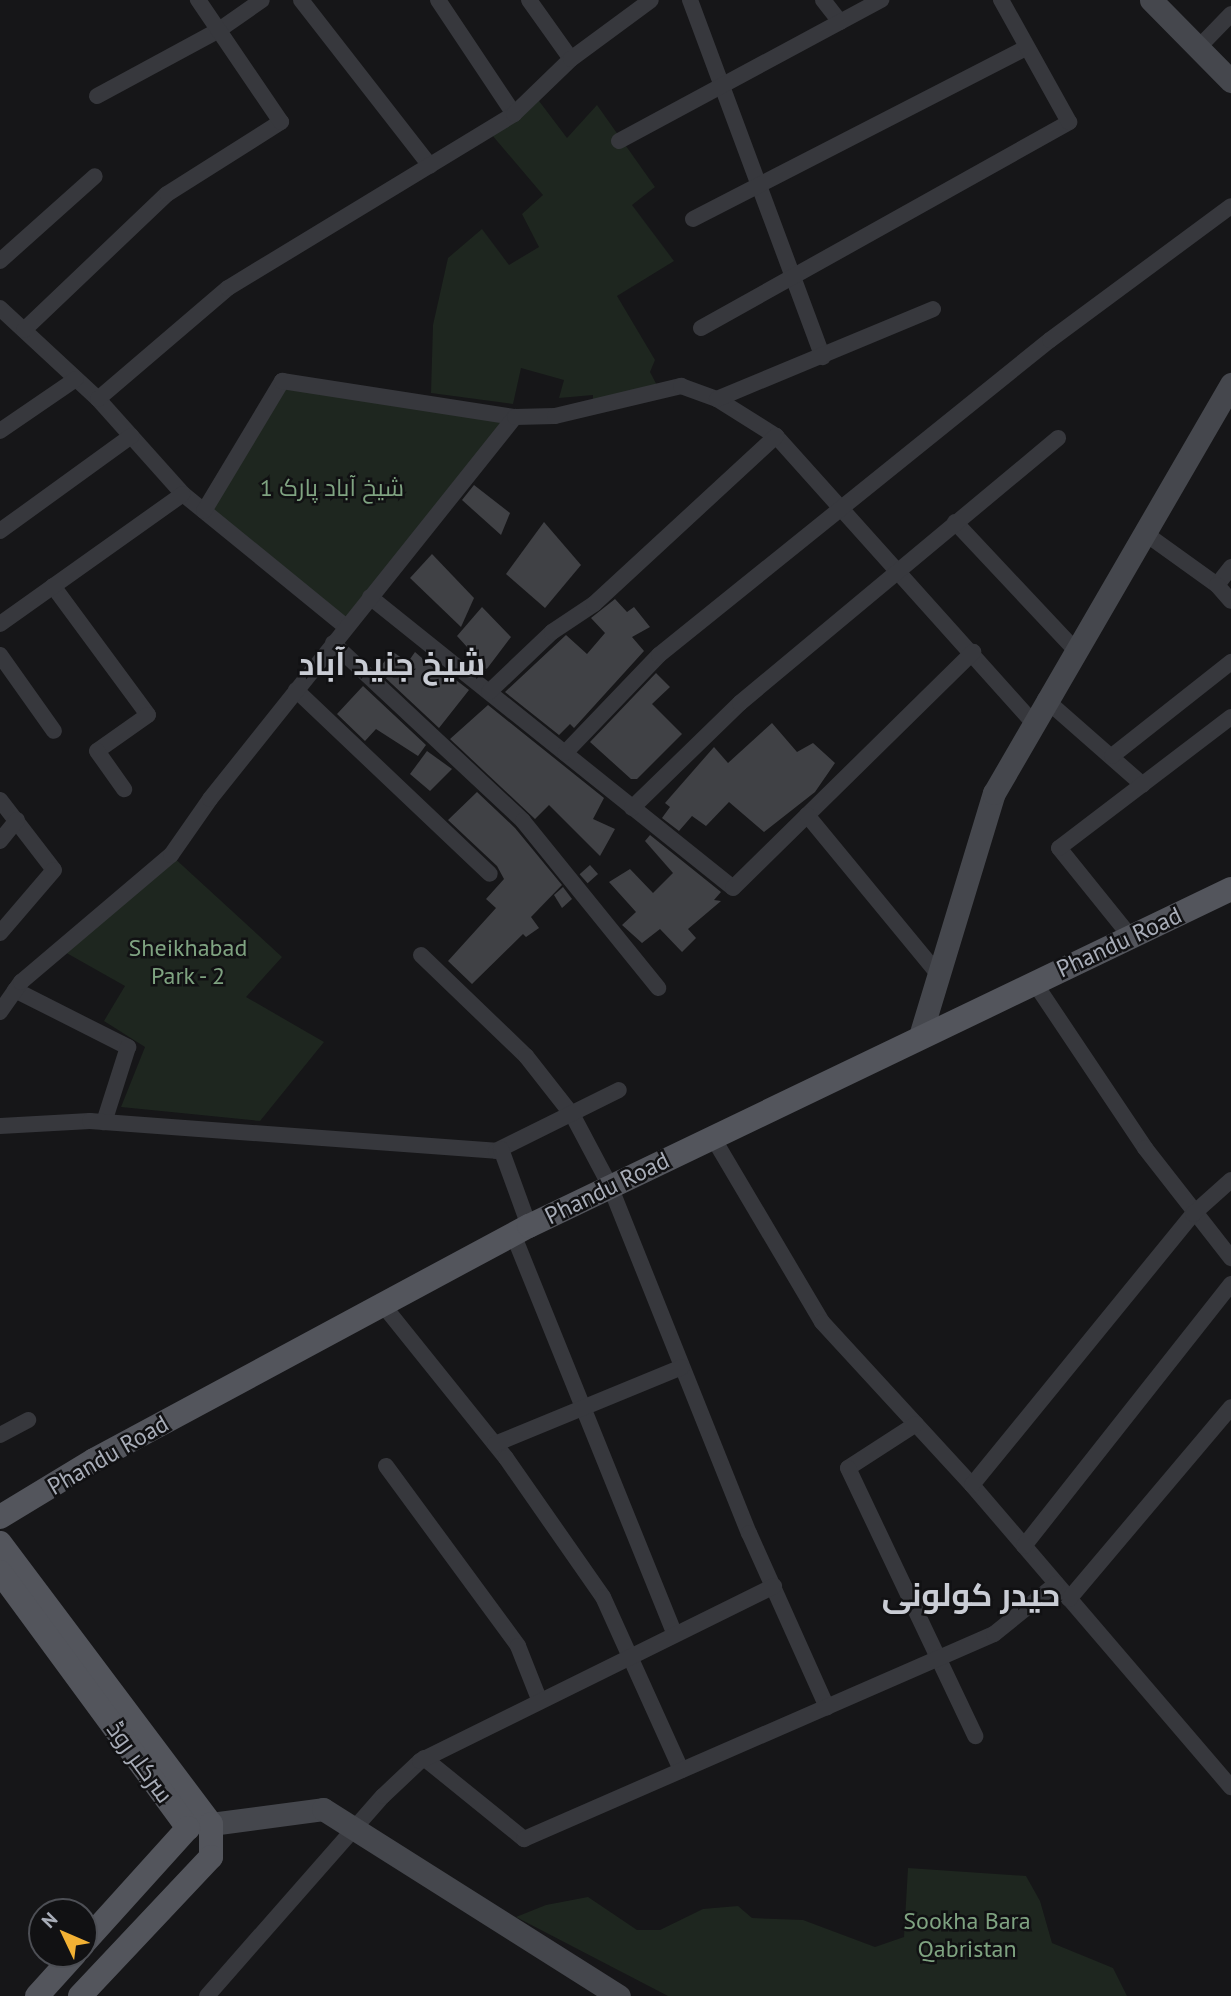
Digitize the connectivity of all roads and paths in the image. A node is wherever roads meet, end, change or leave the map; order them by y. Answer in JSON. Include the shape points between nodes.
{"nodes":[{"id":1,"x":198,"y":0,"type":"edge"},
{"id":2,"x":262,"y":0,"type":"edge"},
{"id":3,"x":302,"y":0,"type":"edge"},
{"id":4,"x":438,"y":0,"type":"edge"},
{"id":5,"x":529,"y":0,"type":"edge"},
{"id":6,"x":651,"y":0,"type":"edge"},
{"id":7,"x":690,"y":0,"type":"edge"},
{"id":8,"x":823,"y":0,"type":"edge"},
{"id":9,"x":881,"y":0,"type":"edge"},
{"id":10,"x":1001,"y":0,"type":"edge"},
{"id":11,"x":1151,"y":0,"type":"edge"},
{"id":12,"x":1231,"y":14,"type":"edge"},
{"id":13,"x":839,"y":22,"type":"junction"},
{"id":14,"x":219,"y":30,"type":"junction"},
{"id":15,"x":1199,"y":47,"type":"junction"},
{"id":16,"x":1026,"y":48,"type":"junction"},
{"id":17,"x":571,"y":59,"type":"junction"},
{"id":18,"x":1231,"y":81,"type":"edge"},
{"id":19,"x":720,"y":86,"type":"junction"},
{"id":20,"x":97,"y":96,"type":"dead end"},
{"id":21,"x":514,"y":114,"type":"junction"},
{"id":22,"x":620,"y":141,"type":"dead end"},
{"id":23,"x":430,"y":166,"type":"junction"},
{"id":24,"x":95,"y":176,"type":"dead end"},
{"id":25,"x":759,"y":185,"type":"junction"},
{"id":26,"x":1231,"y":206,"type":"edge"},
{"id":27,"x":693,"y":219,"type":"dead end"},
{"id":28,"x":0,"y":261,"type":"edge"},
{"id":29,"x":793,"y":275,"type":"junction"},
{"id":30,"x":0,"y":308,"type":"edge"},
{"id":31,"x":933,"y":309,"type":"dead end"},
{"id":32,"x":701,"y":328,"type":"dead end"},
{"id":33,"x":24,"y":330,"type":"junction"},
{"id":34,"x":823,"y":357,"type":"junction"},
{"id":35,"x":76,"y":379,"type":"junction"},
{"id":36,"x":1231,"y":384,"type":"edge"},
{"id":37,"x":98,"y":399,"type":"junction"},
{"id":38,"x":718,"y":399,"type":"junction"},
{"id":39,"x":515,"y":417,"type":"junction"},
{"id":40,"x":0,"y":431,"type":"edge"},
{"id":41,"x":131,"y":436,"type":"junction"},
{"id":42,"x":776,"y":436,"type":"junction"},
{"id":43,"x":1058,"y":438,"type":"dead end"},
{"id":44,"x":183,"y":494,"type":"junction"},
{"id":45,"x":842,"y":505,"type":"junction"},
{"id":46,"x":204,"y":511,"type":"junction"},
{"id":47,"x":955,"y":522,"type":"junction"},
{"id":48,"x":0,"y":531,"type":"edge"},
{"id":49,"x":1146,"y":534,"type":"junction"},
{"id":50,"x":1231,"y":567,"type":"edge"},
{"id":51,"x":898,"y":571,"type":"junction"},
{"id":52,"x":1217,"y":585,"type":"junction"},
{"id":53,"x":53,"y":586,"type":"junction"},
{"id":54,"x":370,"y":597,"type":"junction"},
{"id":55,"x":1231,"y":601,"type":"edge"},
{"id":56,"x":0,"y":624,"type":"edge"},
{"id":57,"x":346,"y":627,"type":"junction"},
{"id":58,"x":333,"y":643,"type":"junction"},
{"id":59,"x":1075,"y":650,"type":"junction"},
{"id":60,"x":973,"y":652,"type":"junction"},
{"id":61,"x":0,"y":655,"type":"edge"},
{"id":62,"x":1231,"y":662,"type":"edge"},
{"id":63,"x":296,"y":690,"type":"junction"},
{"id":64,"x":489,"y":692,"type":"junction"},
{"id":65,"x":1045,"y":699,"type":"junction"},
{"id":66,"x":1231,"y":717,"type":"edge"},
{"id":67,"x":1033,"y":722,"type":"junction"},
{"id":68,"x":54,"y":731,"type":"dead end"},
{"id":69,"x":565,"y":753,"type":"junction"},
{"id":70,"x":1112,"y":756,"type":"junction"},
{"id":71,"x":1143,"y":785,"type":"junction"},
{"id":72,"x":124,"y":789,"type":"dead end"},
{"id":73,"x":0,"y":800,"type":"edge"},
{"id":74,"x":632,"y":807,"type":"junction"},
{"id":75,"x":807,"y":815,"type":"junction"},
{"id":76,"x":17,"y":820,"type":"junction"},
{"id":77,"x":0,"y":841,"type":"edge"},
{"id":78,"x":490,"y":874,"type":"dead end"},
{"id":79,"x":1231,"y":889,"type":"edge"},
{"id":80,"x":0,"y":933,"type":"edge"},
{"id":81,"x":1130,"y":936,"type":"junction"},
{"id":82,"x":421,"y":955,"type":"dead end"},
{"id":83,"x":939,"y":975,"type":"junction"},
{"id":84,"x":1034,"y":982,"type":"junction"},
{"id":85,"x":658,"y":988,"type":"dead end"},
{"id":86,"x":15,"y":990,"type":"junction"},
{"id":87,"x":0,"y":1012,"type":"edge"},
{"id":88,"x":920,"y":1036,"type":"junction"},
{"id":89,"x":619,"y":1090,"type":"dead end"},
{"id":90,"x":573,"y":1116,"type":"junction"},
{"id":91,"x":104,"y":1122,"type":"junction"},
{"id":92,"x":0,"y":1126,"type":"edge"},
{"id":93,"x":712,"y":1136,"type":"junction"},
{"id":94,"x":500,"y":1149,"type":"junction"},
{"id":95,"x":1231,"y":1180,"type":"edge"},
{"id":96,"x":610,"y":1186,"type":"junction"},
{"id":97,"x":1193,"y":1214,"type":"junction"},
{"id":98,"x":521,"y":1230,"type":"junction"},
{"id":99,"x":1231,"y":1258,"type":"edge"},
{"id":100,"x":1231,"y":1284,"type":"edge"},
{"id":101,"x":383,"y":1305,"type":"junction"},
{"id":102,"x":682,"y":1367,"type":"junction"},
{"id":103,"x":584,"y":1407,"type":"junction"},
{"id":104,"x":1231,"y":1407,"type":"edge"},
{"id":105,"x":28,"y":1420,"type":"dead end"},
{"id":106,"x":916,"y":1424,"type":"junction"},
{"id":107,"x":0,"y":1435,"type":"edge"},
{"id":108,"x":495,"y":1444,"type":"junction"},
{"id":109,"x":386,"y":1466,"type":"dead end"},
{"id":110,"x":972,"y":1485,"type":"junction"},
{"id":111,"x":0,"y":1517,"type":"edge"},
{"id":112,"x":0,"y":1543,"type":"edge"},
{"id":113,"x":1024,"y":1546,"type":"junction"},
{"id":114,"x":0,"y":1572,"type":"edge"},
{"id":115,"x":1056,"y":1584,"type":"junction"},
{"id":116,"x":774,"y":1586,"type":"junction"},
{"id":117,"x":1069,"y":1599,"type":"junction"},
{"id":118,"x":675,"y":1634,"type":"junction"},
{"id":119,"x":631,"y":1655,"type":"junction"},
{"id":120,"x":938,"y":1658,"type":"junction"},
{"id":121,"x":539,"y":1699,"type":"junction"},
{"id":122,"x":827,"y":1707,"type":"junction"},
{"id":123,"x":975,"y":1736,"type":"dead end"},
{"id":124,"x":424,"y":1758,"type":"junction"},
{"id":125,"x":681,"y":1770,"type":"junction"},
{"id":126,"x":1231,"y":1787,"type":"edge"},
{"id":127,"x":199,"y":1826,"type":"junction"},
{"id":128,"x":353,"y":1829,"type":"junction"},
{"id":129,"x":98,"y":1930,"type":"edge"},
{"id":130,"x":62,"y":1968,"type":"edge"},
{"id":131,"x":37,"y":1996,"type":"edge"},
{"id":132,"x":80,"y":1996,"type":"edge"},
{"id":133,"x":207,"y":1996,"type":"edge"},
{"id":134,"x":619,"y":1996,"type":"edge"}],
"edges":[{"from":1,"to":14,"type":"street"},
{"from":2,"to":14,"type":"street"},
{"from":3,"to":23,"type":"street"},
{"from":4,"to":21,"type":"street"},
{"from":5,"to":17,"type":"street"},
{"from":6,"to":17,"type":"street"},
{"from":7,"to":19,"type":"street"},
{"from":8,"to":13,"type":"street"},
{"from":9,"to":13,"type":"street"},
{"from":10,"to":16,"type":"street"},
{"from":11,"to":15,"type":"street"},
{"from":12,"to":15,"type":"street"},
{"from":13,"to":19,"type":"street"},
{"from":14,"to":20,"type":"street"},
{"from":14,"to":33,"type":"street","via":[[281,122],[167,194]]},
{"from":15,"to":18,"type":"street"},
{"from":16,"to":25,"type":"street"},
{"from":16,"to":29,"type":"street","via":[[1069,122]]},
{"from":17,"to":21,"type":"street"},
{"from":19,"to":22,"type":"street"},
{"from":19,"to":25,"type":"street"},
{"from":21,"to":23,"type":"street"},
{"from":23,"to":37,"type":"street","via":[[228,288]]},
{"from":24,"to":28,"type":"street"},
{"from":25,"to":27,"type":"street"},
{"from":25,"to":29,"type":"street"},
{"from":26,"to":45,"type":"street","via":[[1050,340]]},
{"from":29,"to":32,"type":"street"},
{"from":29,"to":34,"type":"street"},
{"from":30,"to":33,"type":"street"},
{"from":31,"to":34,"type":"street"},
{"from":33,"to":35,"type":"street"},
{"from":34,"to":38,"type":"street"},
{"from":35,"to":37,"type":"street"},
{"from":35,"to":40,"type":"street"},
{"from":36,"to":49,"type":"street"},
{"from":37,"to":41,"type":"street"},
{"from":38,"to":39,"type":"street","via":[[681,386],[555,416]]},
{"from":38,"to":42,"type":"street"},
{"from":39,"to":46,"type":"street","via":[[282,382]]},
{"from":39,"to":54,"type":"street"},
{"from":41,"to":44,"type":"street"},
{"from":41,"to":48,"type":"street"},
{"from":42,"to":45,"type":"street"},
{"from":42,"to":64,"type":"street","via":[[594,604],[552,632]]},
{"from":43,"to":47,"type":"street"},
{"from":44,"to":46,"type":"street"},
{"from":44,"to":53,"type":"street"},
{"from":45,"to":51,"type":"street"},
{"from":45,"to":69,"type":"street","via":[[659,655]]},
{"from":46,"to":57,"type":"street"},
{"from":47,"to":51,"type":"street"},
{"from":47,"to":59,"type":"street"},
{"from":49,"to":52,"type":"street"},
{"from":49,"to":59,"type":"street"},
{"from":50,"to":52,"type":"street"},
{"from":51,"to":60,"type":"street"},
{"from":51,"to":74,"type":"street","via":[[740,704]]},
{"from":52,"to":55,"type":"street"},
{"from":53,"to":56,"type":"street"},
{"from":53,"to":72,"type":"street","via":[[148,715],[97,751]]},
{"from":54,"to":57,"type":"street"},
{"from":54,"to":64,"type":"street"},
{"from":57,"to":58,"type":"street"},
{"from":58,"to":63,"type":"street"},
{"from":58,"to":85,"type":"street","via":[[523,821]]},
{"from":59,"to":65,"type":"street"},
{"from":60,"to":67,"type":"street"},
{"from":60,"to":75,"type":"street"},
{"from":61,"to":68,"type":"street"},
{"from":62,"to":70,"type":"street"},
{"from":63,"to":78,"type":"street"},
{"from":63,"to":86,"type":"street","via":[[171,855]]},
{"from":64,"to":69,"type":"street"},
{"from":65,"to":67,"type":"street"},
{"from":65,"to":70,"type":"street"},
{"from":66,"to":71,"type":"street"},
{"from":67,"to":83,"type":"street","via":[[994,793]]},
{"from":69,"to":74,"type":"street"},
{"from":70,"to":71,"type":"street"},
{"from":71,"to":81,"type":"street","via":[[1059,848]]},
{"from":73,"to":76,"type":"street"},
{"from":74,"to":75,"type":"street","via":[[733,888]]},
{"from":75,"to":83,"type":"street"},
{"from":76,"to":77,"type":"street"},
{"from":76,"to":80,"type":"street","via":[[54,870]]},
{"from":79,"to":81,"type":"main road","name":"Phandu Road"},
{"from":81,"to":84,"type":"main road","name":"Phandu Road"},
{"from":82,"to":90,"type":"street","via":[[526,1056]]},
{"from":83,"to":88,"type":"street"},
{"from":84,"to":88,"type":"main road","name":"Phandu Road"},
{"from":84,"to":97,"type":"street"},
{"from":86,"to":87,"type":"street"},
{"from":86,"to":91,"type":"street","via":[[128,1047]]},
{"from":88,"to":93,"type":"main road","name":"Phandu Road"},
{"from":89,"to":90,"type":"street"},
{"from":90,"to":94,"type":"street"},
{"from":90,"to":96,"type":"street"},
{"from":91,"to":92,"type":"street"},
{"from":91,"to":94,"type":"street","via":[[249,1136]]},
{"from":93,"to":96,"type":"main road","name":"Phandu Road"},
{"from":93,"to":106,"type":"street","via":[[822,1322]]},
{"from":94,"to":98,"type":"street"},
{"from":95,"to":97,"type":"street"},
{"from":96,"to":98,"type":"main road","name":"Phandu Road"},
{"from":96,"to":102,"type":"street"},
{"from":97,"to":99,"type":"street"},
{"from":97,"to":110,"type":"street"},
{"from":98,"to":101,"type":"main road","name":"Phandu Road"},
{"from":98,"to":103,"type":"street"},
{"from":100,"to":113,"type":"street"},
{"from":101,"to":108,"type":"street"},
{"from":101,"to":111,"type":"main road","name":"Phandu Road","via":[[94,1460]]},
{"from":102,"to":103,"type":"street"},
{"from":102,"to":116,"type":"street"},
{"from":103,"to":108,"type":"street"},
{"from":103,"to":118,"type":"street"},
{"from":104,"to":117,"type":"street"},
{"from":105,"to":107,"type":"street"},
{"from":106,"to":110,"type":"street"},
{"from":106,"to":120,"type":"street","via":[[848,1468]]},
{"from":108,"to":119,"type":"street","via":[[603,1597]]},
{"from":109,"to":121,"type":"street","via":[[518,1646]]},
{"from":110,"to":113,"type":"street"},
{"from":112,"to":127,"type":"main road"},
{"from":113,"to":115,"type":"street"},
{"from":114,"to":127,"type":"main road","name":"سرکلر روڈ"},
{"from":115,"to":117,"type":"street"},
{"from":115,"to":120,"type":"street","via":[[994,1634]]},
{"from":116,"to":118,"type":"street"},
{"from":116,"to":122,"type":"street"},
{"from":117,"to":126,"type":"street"},
{"from":118,"to":119,"type":"street"},
{"from":119,"to":121,"type":"street"},
{"from":119,"to":125,"type":"street"},
{"from":120,"to":122,"type":"street"},
{"from":120,"to":123,"type":"street"},
{"from":121,"to":124,"type":"street"},
{"from":122,"to":125,"type":"street"},
{"from":124,"to":125,"type":"street","via":[[524,1839]]},
{"from":124,"to":128,"type":"street"},
{"from":127,"to":128,"type":"street","via":[[323,1809]]},
{"from":127,"to":129,"type":"main road","name":"سرکلر روڈ"},
{"from":127,"to":132,"type":"main road","via":[[211,1857]]},
{"from":128,"to":133,"type":"street"},
{"from":128,"to":134,"type":"street"},
{"from":130,"to":131,"type":"main road"}]}
